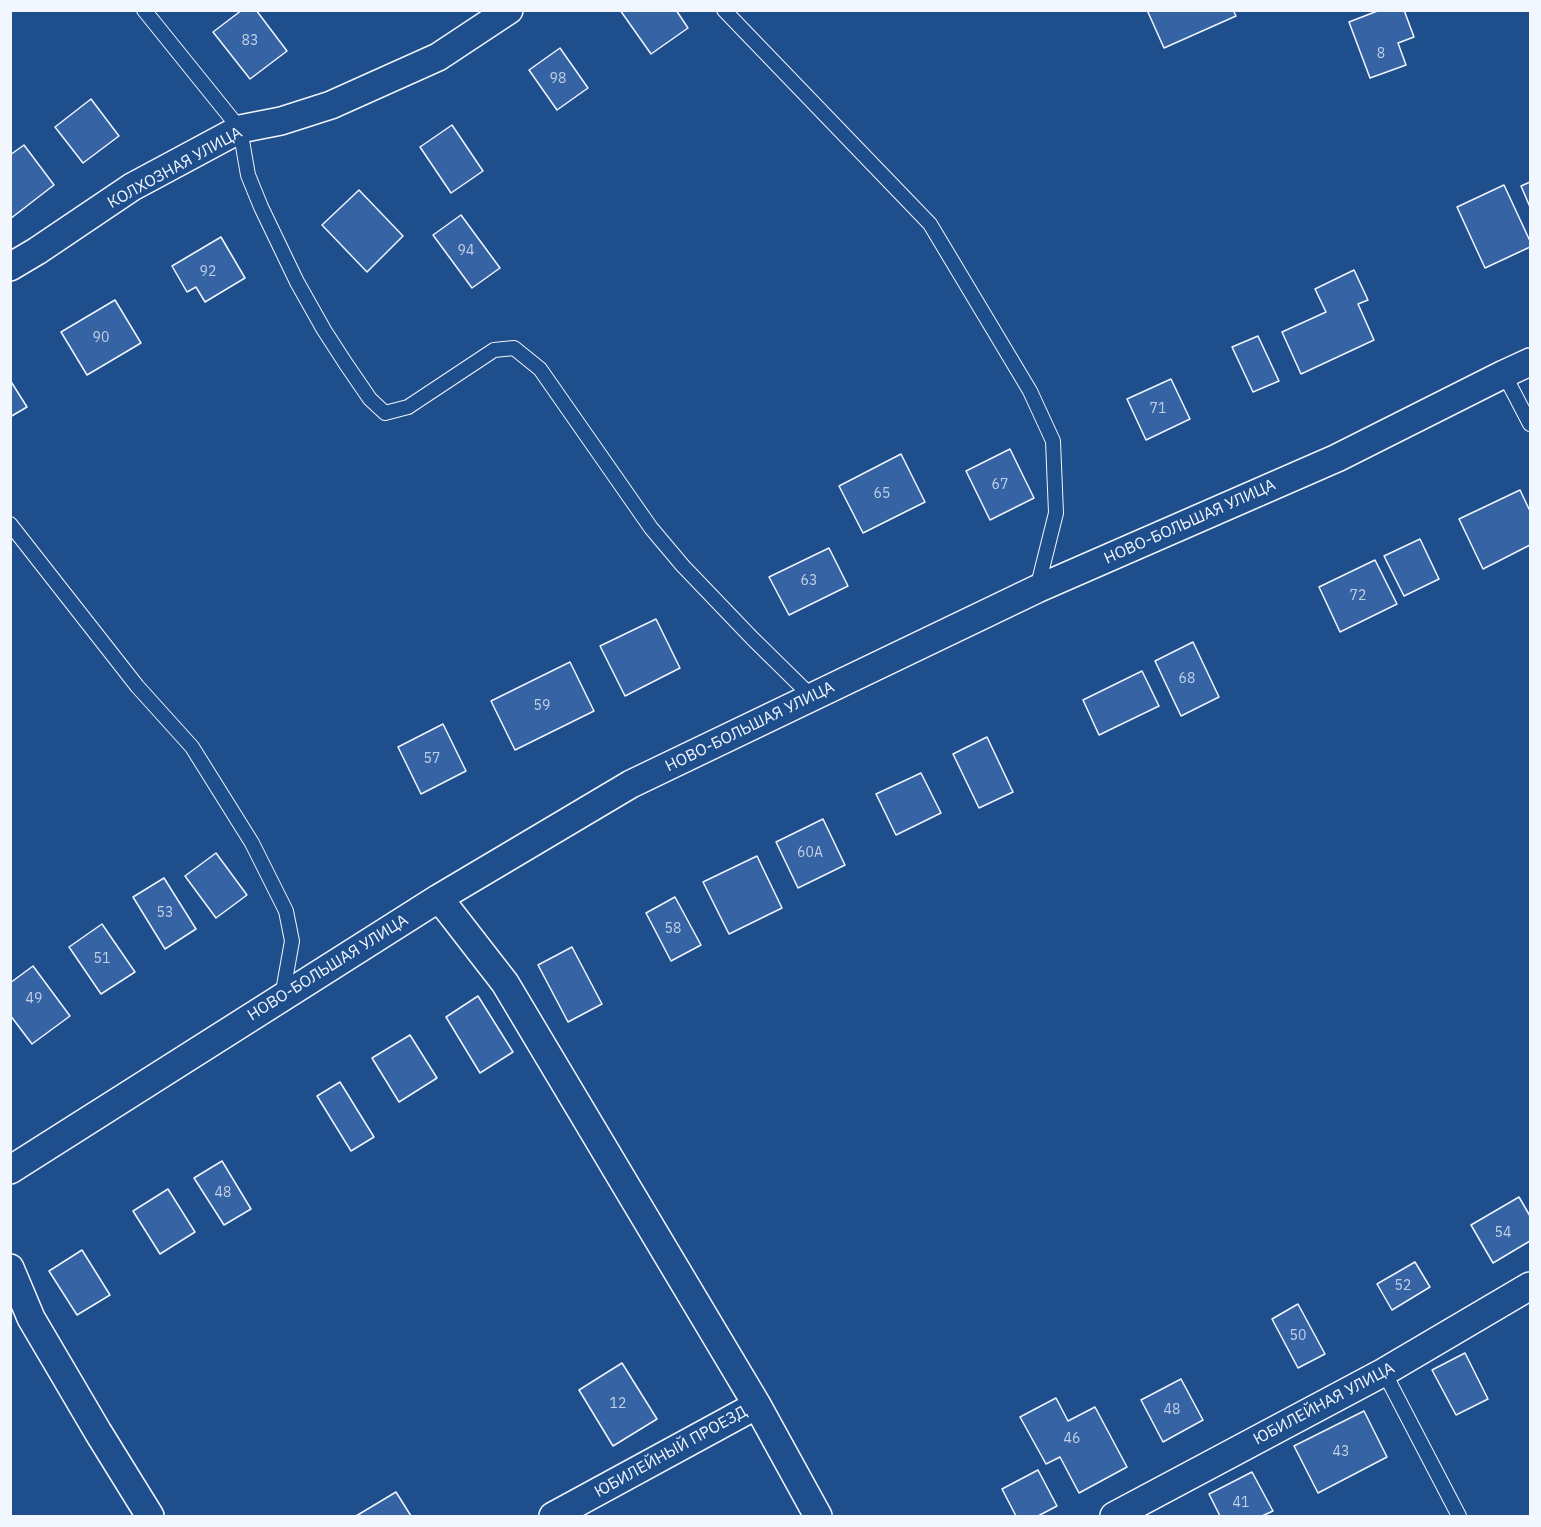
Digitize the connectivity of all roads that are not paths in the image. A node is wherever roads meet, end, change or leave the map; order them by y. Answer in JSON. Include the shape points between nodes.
{"nodes":[{"id":1,"x":144,"y":10,"type":"edge"},
{"id":2,"x":509,"y":10,"type":"edge"},
{"id":3,"x":724,"y":10,"type":"edge"},
{"id":4,"x":240,"y":129,"type":"junction"},
{"id":5,"x":10,"y":267,"type":"edge"},
{"id":6,"x":1530,"y":362,"type":"edge"},
{"id":7,"x":1504,"y":374,"type":"junction"},
{"id":8,"x":1530,"y":424,"type":"edge"},
{"id":9,"x":10,"y":524,"type":"edge"},
{"id":10,"x":1037,"y":589,"type":"junction"},
{"id":11,"x":812,"y":697,"type":"junction"},
{"id":12,"x":439,"y":898,"type":"junction"},
{"id":13,"x":282,"y":998,"type":"junction"},
{"id":14,"x":10,"y":1170,"type":"edge"},
{"id":15,"x":10,"y":1268,"type":"edge"},
{"id":16,"x":1530,"y":1286,"type":"edge"},
{"id":17,"x":1384,"y":1372,"type":"junction"},
{"id":18,"x":757,"y":1405,"type":"junction"},
{"id":19,"x":150,"y":1516,"type":"edge"},
{"id":20,"x":553,"y":1516,"type":"edge"},
{"id":21,"x":819,"y":1516,"type":"edge"},
{"id":22,"x":1114,"y":1516,"type":"edge"},
{"id":23,"x":1459,"y":1516,"type":"edge"}],
"edges":[{"from":1,"to":4,"type":"lane"},
{"from":2,"to":4,"type":"street","name":"КОЛХОЗНАЯ УЛИЦА","via":[[438,57],[331,105]]},
{"from":3,"to":10,"type":"lane","via":[[930,224],[1030,391],[1054,451],[1056,513]]},
{"from":4,"to":5,"type":"street","name":"КОЛХОЗНАЯ УЛИЦА","via":[[132,187]]},
{"from":4,"to":11,"type":"lane","via":[[249,175],[281,249],[324,330],[370,399],[385,413],[408,407],[494,350],[514,348],[540,369],[651,528],[683,566]]},
{"from":6,"to":7,"type":"street","name":"НОВО-БОЛЬШАЯ УЛИЦА"},
{"from":7,"to":8,"type":"lane"},
{"from":7,"to":10,"type":"street","name":"НОВО-БОЛЬШАЯ УЛИЦА","via":[[1336,458]]},
{"from":9,"to":13,"type":"lane","via":[[137,686],[192,747],[252,843],[286,911],[292,941]]},
{"from":10,"to":11,"type":"street","name":"НОВО-БОЛЬШАЯ УЛИЦА"},
{"from":11,"to":12,"type":"street","name":"НОВО-БОЛЬШАЯ УЛИЦА","via":[[631,784]]},
{"from":12,"to":13,"type":"street","name":"НОВО-БОЛЬШАЯ УЛИЦА"},
{"from":12,"to":18,"type":"street","via":[[505,983]]},
{"from":13,"to":14,"type":"street","name":"НОВО-БОЛЬШАЯ УЛИЦА"},
{"from":15,"to":19,"type":"street","via":[[31,1318]]},
{"from":16,"to":17,"type":"street","name":"ЮБИЛЕЙНАЯ УЛИЦА"},
{"from":17,"to":22,"type":"street","name":"ЮБИЛЕЙНАЯ УЛИЦА"},
{"from":17,"to":23,"type":"lane"},
{"from":18,"to":20,"type":"street","name":"ЮБИЛЕЙНЫЙ ПРОЕЗД"},
{"from":18,"to":21,"type":"street"}]}
